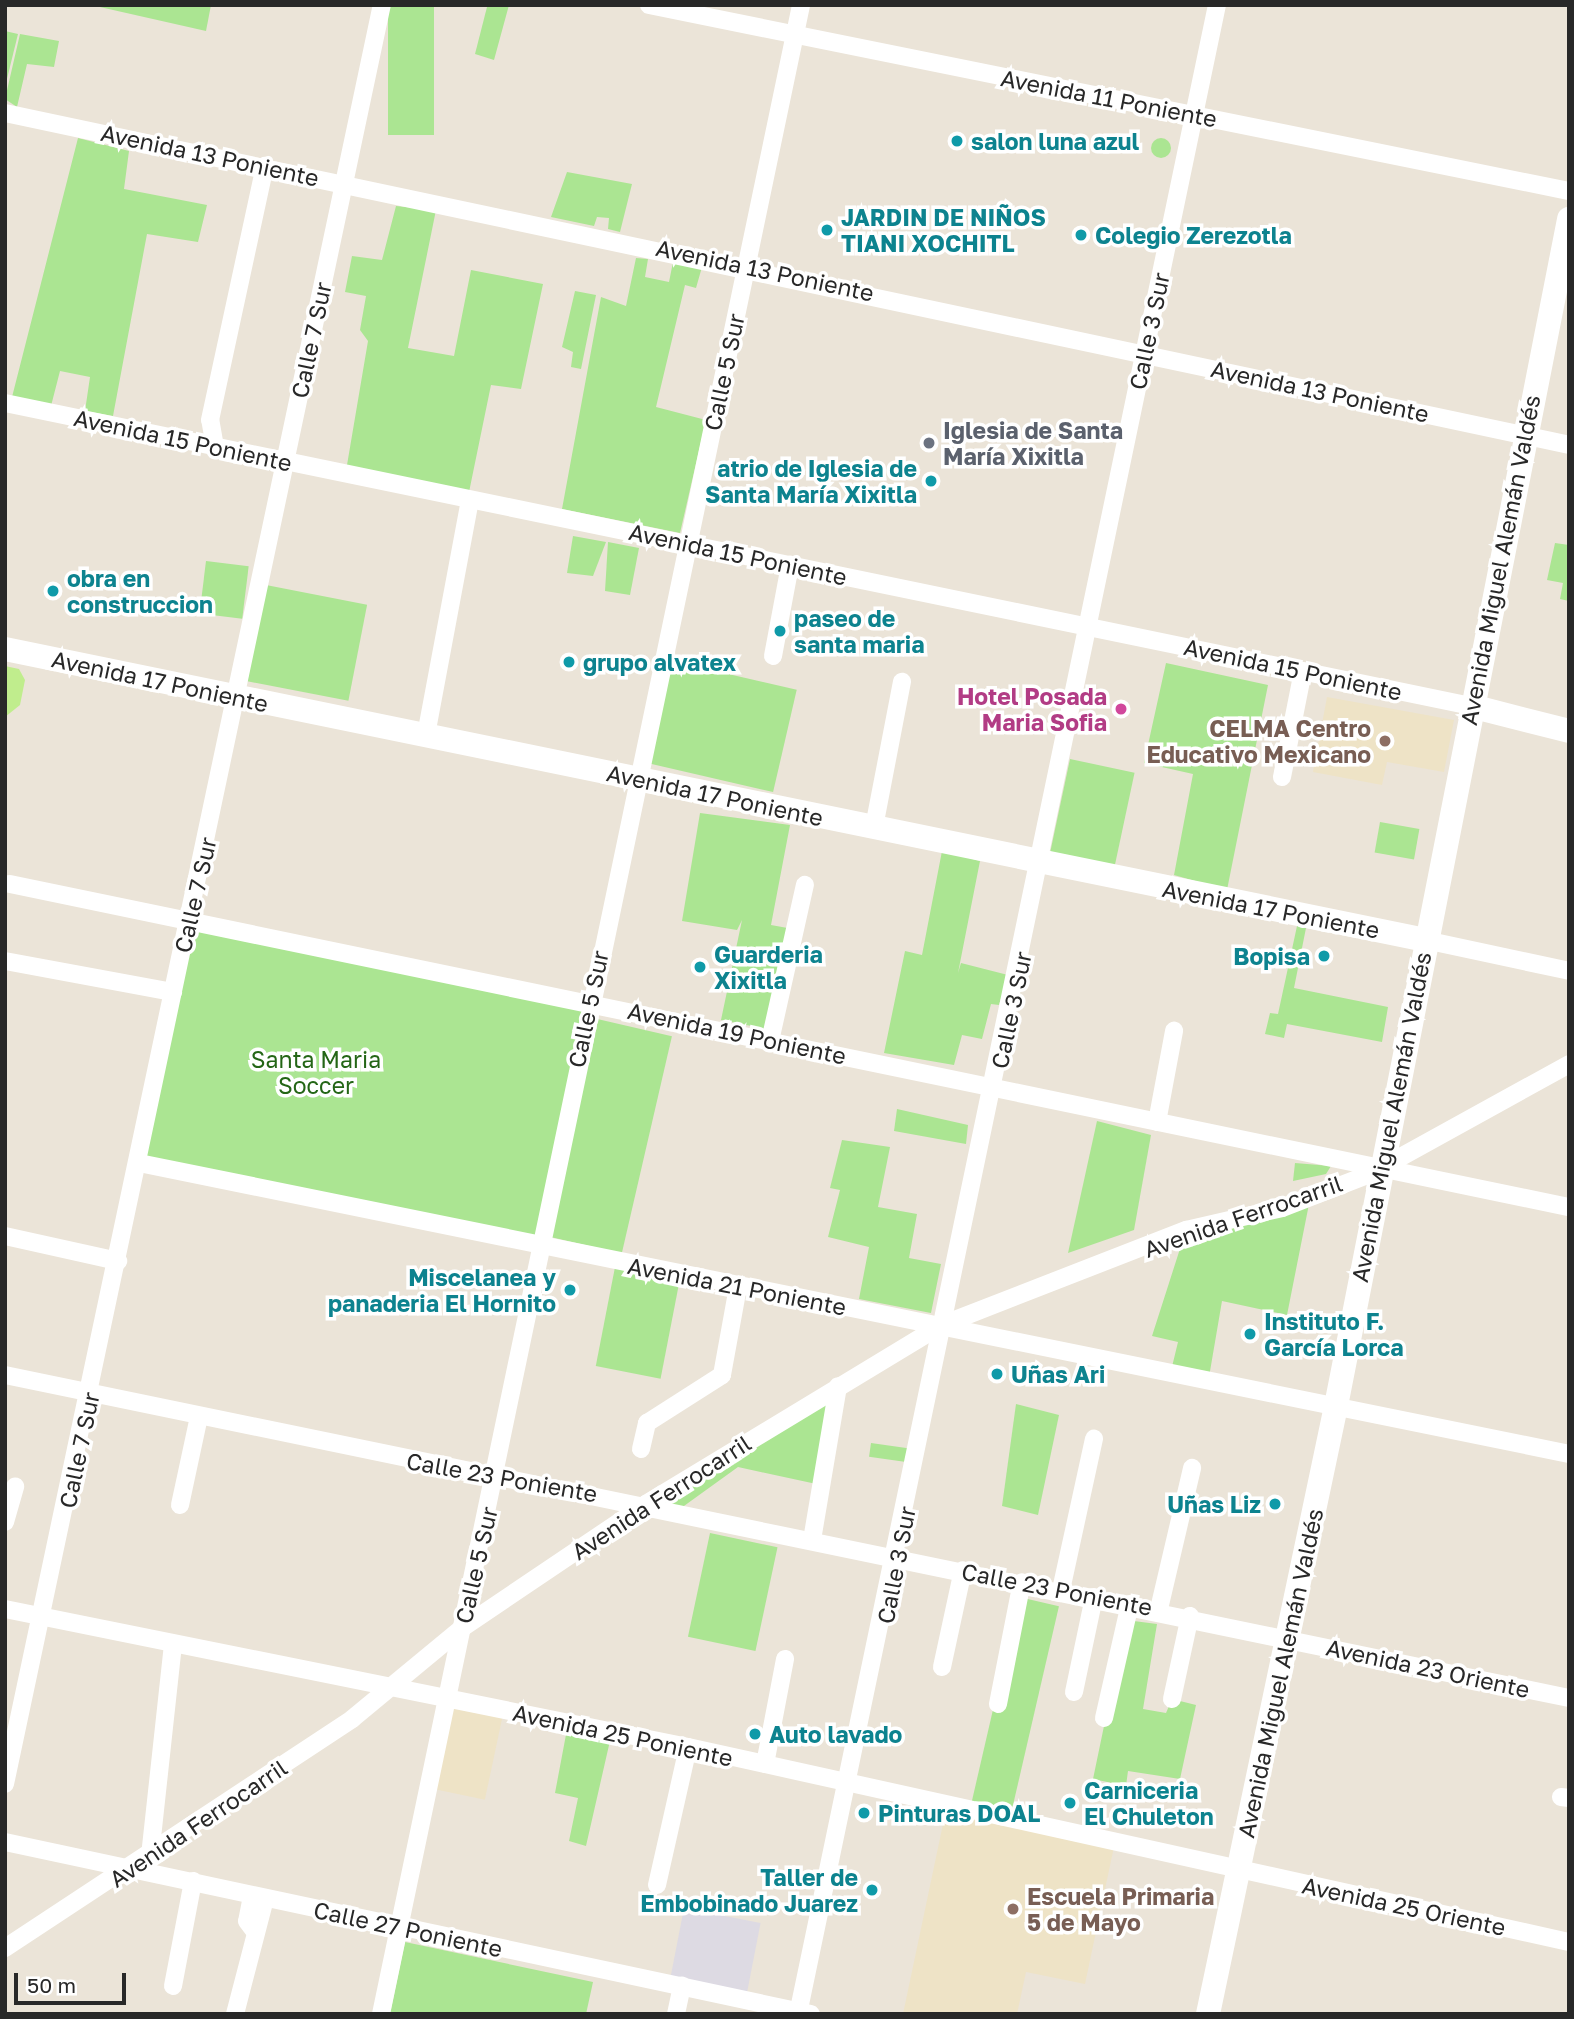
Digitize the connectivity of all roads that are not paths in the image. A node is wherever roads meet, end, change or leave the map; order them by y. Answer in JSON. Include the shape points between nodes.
{"nodes":[{"id":1,"x":382,"y":5,"type":"edge"},
{"id":2,"x":649,"y":5,"type":"edge"},
{"id":3,"x":801,"y":5,"type":"edge"},
{"id":4,"x":1217,"y":5,"type":"edge"},
{"id":5,"x":794,"y":35,"type":"junction"},
{"id":6,"x":5,"y":113,"type":"edge"},
{"id":7,"x":1196,"y":116,"type":"junction"},
{"id":8,"x":265,"y":166,"type":"junction"},
{"id":9,"x":344,"y":183,"type":"junction"},
{"id":10,"x":1569,"y":191,"type":"edge"},
{"id":11,"x":1569,"y":219,"type":"edge"},
{"id":12,"x":747,"y":267,"type":"junction"},
{"id":13,"x":1145,"y":352,"type":"junction"},
{"id":14,"x":5,"y":402,"type":"edge"},
{"id":15,"x":210,"y":419,"type":"junction"},
{"id":16,"x":1524,"y":436,"type":"junction"},
{"id":17,"x":193,"y":442,"type":"junction"},
{"id":18,"x":1569,"y":445,"type":"edge"},
{"id":19,"x":215,"y":447,"type":"junction"},
{"id":20,"x":285,"y":461,"type":"junction"},
{"id":21,"x":470,"y":499,"type":"junction"},
{"id":22,"x":688,"y":544,"type":"junction"},
{"id":23,"x":790,"y":565,"type":"junction"},
{"id":24,"x":1088,"y":625,"type":"junction"},
{"id":25,"x":5,"y":649,"type":"edge"},
{"id":26,"x":773,"y":656,"type":"dead end"},
{"id":27,"x":1303,"y":671,"type":"junction"},
{"id":28,"x":902,"y":682,"type":"dead end"},
{"id":29,"x":240,"y":697,"type":"junction"},
{"id":30,"x":1471,"y":706,"type":"junction"},
{"id":31,"x":1569,"y":731,"type":"edge"},
{"id":32,"x":426,"y":735,"type":"junction"},
{"id":33,"x":1282,"y":777,"type":"dead end"},
{"id":34,"x":639,"y":779,"type":"junction"},
{"id":35,"x":874,"y":827,"type":"junction"},
{"id":36,"x":1042,"y":862,"type":"junction"},
{"id":37,"x":10,"y":884,"type":"dead end"},
{"id":38,"x":805,"y":884,"type":"dead end"},
{"id":39,"x":189,"y":918,"type":"junction"},
{"id":40,"x":1425,"y":940,"type":"junction"},
{"id":41,"x":5,"y":961,"type":"edge"},
{"id":42,"x":1569,"y":971,"type":"edge"},
{"id":43,"x":173,"y":992,"type":"junction"},
{"id":44,"x":589,"y":1002,"type":"junction"},
{"id":45,"x":1174,"y":1031,"type":"dead end"},
{"id":46,"x":771,"y":1041,"type":"junction"},
{"id":47,"x":1569,"y":1063,"type":"edge"},
{"id":48,"x":995,"y":1088,"type":"junction"},
{"id":49,"x":1157,"y":1122,"type":"junction"},
{"id":50,"x":139,"y":1163,"type":"junction"},
{"id":51,"x":1380,"y":1168,"type":"junction"},
{"id":52,"x":1569,"y":1207,"type":"edge"},
{"id":53,"x":5,"y":1236,"type":"edge"},
{"id":54,"x":538,"y":1246,"type":"junction"},
{"id":55,"x":118,"y":1261,"type":"junction"},
{"id":56,"x":738,"y":1287,"type":"junction"},
{"id":57,"x":942,"y":1325,"type":"junction"},
{"id":58,"x":5,"y":1375,"type":"edge"},
{"id":59,"x":838,"y":1386,"type":"junction"},
{"id":60,"x":91,"y":1393,"type":"junction"},
{"id":61,"x":1335,"y":1411,"type":"junction"},
{"id":62,"x":199,"y":1416,"type":"junction"},
{"id":63,"x":1094,"y":1439,"type":"dead end"},
{"id":64,"x":641,"y":1449,"type":"dead end"},
{"id":65,"x":1569,"y":1454,"type":"edge"},
{"id":66,"x":1192,"y":1468,"type":"dead end"},
{"id":67,"x":497,"y":1472,"type":"junction"},
{"id":68,"x":15,"y":1486,"type":"dead end"},
{"id":69,"x":646,"y":1504,"type":"junction"},
{"id":70,"x":180,"y":1506,"type":"dead end"},
{"id":71,"x":5,"y":1522,"type":"edge"},
{"id":72,"x":812,"y":1540,"type":"junction"},
{"id":73,"x":898,"y":1557,"type":"junction"},
{"id":74,"x":963,"y":1570,"type":"junction"},
{"id":75,"x":1022,"y":1583,"type":"junction"},
{"id":76,"x":1061,"y":1590,"type":"junction"},
{"id":77,"x":1094,"y":1597,"type":"junction"},
{"id":78,"x":1130,"y":1604,"type":"junction"},
{"id":79,"x":5,"y":1609,"type":"edge"},
{"id":80,"x":1159,"y":1609,"type":"junction"},
{"id":81,"x":1189,"y":1616,"type":"junction"},
{"id":82,"x":44,"y":1617,"type":"junction"},
{"id":83,"x":462,"y":1628,"type":"junction"},
{"id":84,"x":1286,"y":1638,"type":"junction"},
{"id":85,"x":173,"y":1645,"type":"junction"},
{"id":86,"x":785,"y":1659,"type":"dead end"},
{"id":87,"x":942,"y":1667,"type":"dead end"},
{"id":88,"x":394,"y":1686,"type":"junction"},
{"id":89,"x":1074,"y":1692,"type":"dead end"},
{"id":90,"x":1569,"y":1698,"type":"edge"},
{"id":91,"x":449,"y":1699,"type":"junction"},
{"id":92,"x":1172,"y":1699,"type":"dead end"},
{"id":93,"x":998,"y":1704,"type":"dead end"},
{"id":94,"x":1104,"y":1718,"type":"dead end"},
{"id":95,"x":688,"y":1748,"type":"junction"},
{"id":96,"x":765,"y":1764,"type":"junction"},
{"id":97,"x":849,"y":1783,"type":"junction"},
{"id":98,"x":5,"y":1784,"type":"edge"},
{"id":99,"x":5,"y":1842,"type":"edge"},
{"id":100,"x":150,"y":1856,"type":"junction"},
{"id":101,"x":134,"y":1866,"type":"junction"},
{"id":102,"x":1239,"y":1870,"type":"junction"},
{"id":103,"x":193,"y":1881,"type":"junction"},
{"id":104,"x":657,"y":1885,"type":"dead end"},
{"id":105,"x":259,"y":1897,"type":"junction"},
{"id":106,"x":399,"y":1927,"type":"junction"},
{"id":107,"x":1569,"y":1942,"type":"edge"},
{"id":108,"x":5,"y":1948,"type":"edge"},
{"id":109,"x":173,"y":1986,"type":"dead end"},
{"id":110,"x":682,"y":1986,"type":"junction"},
{"id":111,"x":803,"y":2013,"type":"edge"},
{"id":112,"x":235,"y":2014,"type":"edge"},
{"id":113,"x":381,"y":2014,"type":"edge"},
{"id":114,"x":676,"y":2014,"type":"edge"},
{"id":115,"x":1208,"y":2014,"type":"edge"}],
"edges":[{"from":1,"to":9,"type":"street","name":"Calle 7 Sur"},
{"from":2,"to":5,"type":"street","name":"Avenida 11 Poniente"},
{"from":3,"to":5,"type":"street","name":"Calle 5 Sur"},
{"from":4,"to":7,"type":"street","name":"Calle 3 Sur"},
{"from":5,"to":7,"type":"street","name":"Avenida 11 Poniente"},
{"from":5,"to":12,"type":"street","name":"Calle 5 Sur"},
{"from":6,"to":8,"type":"street","name":"Avenida 13 Poniente"},
{"from":7,"to":10,"type":"street","name":"Avenida 11 Poniente"},
{"from":7,"to":13,"type":"street","name":"Calle 3 Sur"},
{"from":8,"to":9,"type":"street","name":"Avenida 13 Poniente"},
{"from":8,"to":15,"type":"street"},
{"from":9,"to":12,"type":"street","name":"Avenida 13 Poniente"},
{"from":9,"to":20,"type":"street","name":"Calle 7 Sur"},
{"from":11,"to":16,"type":"main road","name":"Avenida Miguel Alemán Valdés"},
{"from":12,"to":13,"type":"street","name":"Avenida 13 Poniente"},
{"from":12,"to":22,"type":"street","name":"Calle 5 Sur"},
{"from":13,"to":16,"type":"street","name":"Avenida 13 Poniente"},
{"from":13,"to":24,"type":"street","name":"Calle 3 Sur"},
{"from":14,"to":17,"type":"street","name":"Avenida 15 Poniente"},
{"from":15,"to":17,"type":"street"},
{"from":15,"to":19,"type":"street"},
{"from":16,"to":18,"type":"street","name":"Avenida 13 Poniente"},
{"from":16,"to":30,"type":"main road","name":"Avenida Miguel Alemán Valdés"},
{"from":17,"to":19,"type":"street","name":"Avenida 15 Poniente"},
{"from":19,"to":20,"type":"street","name":"Avenida 15 Poniente"},
{"from":20,"to":21,"type":"street","name":"Avenida 15 Poniente"},
{"from":20,"to":29,"type":"street","name":"Calle 7 Sur"},
{"from":21,"to":22,"type":"street","name":"Avenida 15 Poniente"},
{"from":21,"to":32,"type":"street"},
{"from":22,"to":23,"type":"street","name":"Avenida 15 Poniente"},
{"from":22,"to":34,"type":"street","name":"Calle 5 Sur"},
{"from":23,"to":24,"type":"street","name":"Avenida 15 Poniente"},
{"from":23,"to":26,"type":"street"},
{"from":24,"to":27,"type":"street","name":"Avenida 15 Poniente"},
{"from":24,"to":36,"type":"street","name":"Calle 3 Sur"},
{"from":25,"to":29,"type":"main road","name":"Avenida 17 Poniente"},
{"from":27,"to":30,"type":"street","name":"Avenida 15 Poniente"},
{"from":27,"to":33,"type":"street"},
{"from":28,"to":35,"type":"street"},
{"from":29,"to":32,"type":"main road","name":"Avenida 17 Poniente"},
{"from":29,"to":39,"type":"street","name":"Calle 7 Sur"},
{"from":30,"to":31,"type":"main road"},
{"from":30,"to":40,"type":"main road","name":"Avenida Miguel Alemán Valdés"},
{"from":32,"to":34,"type":"main road","name":"Avenida 17 Poniente"},
{"from":34,"to":35,"type":"main road","name":"Avenida 17 Poniente"},
{"from":34,"to":44,"type":"street","name":"Calle 5 Sur"},
{"from":35,"to":36,"type":"main road","name":"Avenida 17 Poniente"},
{"from":36,"to":40,"type":"main road","name":"Avenida 17 Poniente"},
{"from":36,"to":48,"type":"street","name":"Calle 3 Sur"},
{"from":37,"to":39,"type":"street","name":"Avenida 19 Poniente"},
{"from":38,"to":46,"type":"street"},
{"from":39,"to":43,"type":"street","name":"Calle 7 Sur"},
{"from":39,"to":44,"type":"street","name":"Avenida 19 Poniente"},
{"from":40,"to":42,"type":"street"},
{"from":40,"to":51,"type":"main road","name":"Avenida Miguel Alemán Valdés"},
{"from":41,"to":43,"type":"street"},
{"from":43,"to":50,"type":"street","name":"Calle 7 Sur"},
{"from":44,"to":46,"type":"street","name":"Avenida 19 Poniente"},
{"from":44,"to":54,"type":"street","name":"Calle 5 Sur"},
{"from":45,"to":49,"type":"street"},
{"from":46,"to":48,"type":"street","name":"Avenida 19 Poniente"},
{"from":47,"to":51,"type":"street","name":"Avenida Ferrocarril"},
{"from":48,"to":49,"type":"street","name":"Avenida 19 Poniente"},
{"from":48,"to":57,"type":"street","name":"Calle 3 Sur"},
{"from":49,"to":51,"type":"street","name":"Avenida 19 Poniente"},
{"from":50,"to":54,"type":"street","name":"Avenida 21 Poniente"},
{"from":50,"to":55,"type":"street","name":"Calle 7 Sur"},
{"from":51,"to":52,"type":"street","name":"Avenida 19 Poniente"},
{"from":51,"to":57,"type":"street","name":"Avenida Ferrocarril","via":[[1282,1208],[1186,1230]]},
{"from":51,"to":61,"type":"main road","name":"Avenida Miguel Alemán Valdés"},
{"from":53,"to":55,"type":"street"},
{"from":54,"to":56,"type":"street","name":"Avenida 21 Poniente"},
{"from":54,"to":67,"type":"street","name":"Calle 5 Sur"},
{"from":55,"to":60,"type":"street","name":"Calle 7 Sur"},
{"from":56,"to":57,"type":"street","name":"Avenida 21 Poniente"},
{"from":56,"to":64,"type":"street","via":[[722,1375],[647,1423]]},
{"from":57,"to":59,"type":"street","name":"Avenida Ferrocarril"},
{"from":57,"to":61,"type":"street","name":"Avenida 21 Poniente"},
{"from":57,"to":73,"type":"street","name":"Calle 3 Sur"},
{"from":58,"to":60,"type":"street","name":"Calle 23 Poniente"},
{"from":59,"to":69,"type":"street","name":"Avenida Ferrocarril"},
{"from":59,"to":72,"type":"street"},
{"from":60,"to":62,"type":"street","name":"Calle 23 Poniente"},
{"from":60,"to":82,"type":"street","name":"Calle 7 Sur"},
{"from":61,"to":65,"type":"street","name":"Avenida 21 Poniente"},
{"from":61,"to":84,"type":"main road","name":"Avenida Miguel Alemán Valdés"},
{"from":62,"to":67,"type":"street","name":"Calle 23 Poniente","via":[[402,1459]]},
{"from":62,"to":70,"type":"street"},
{"from":63,"to":76,"type":"street"},
{"from":66,"to":80,"type":"street"},
{"from":67,"to":69,"type":"street","name":"Calle 23 Poniente"},
{"from":67,"to":83,"type":"street","name":"Calle 5 Sur"},
{"from":68,"to":71,"type":"street"},
{"from":69,"to":72,"type":"street","name":"Calle 23 Poniente"},
{"from":69,"to":83,"type":"street","name":"Avenida Ferrocarril"},
{"from":72,"to":73,"type":"street","name":"Calle 23 Poniente"},
{"from":73,"to":74,"type":"street","name":"Calle 23 Poniente"},
{"from":73,"to":97,"type":"street","name":"Calle 3 Sur"},
{"from":74,"to":75,"type":"street","name":"Calle 23 Poniente"},
{"from":74,"to":87,"type":"street"},
{"from":75,"to":76,"type":"street","name":"Calle 23 Poniente"},
{"from":75,"to":93,"type":"street"},
{"from":76,"to":77,"type":"street","name":"Calle 23 Poniente"},
{"from":77,"to":78,"type":"street","name":"Calle 23 Poniente"},
{"from":77,"to":89,"type":"street"},
{"from":78,"to":80,"type":"street","name":"Calle 23 Poniente"},
{"from":78,"to":94,"type":"street"},
{"from":79,"to":82,"type":"street","name":"Avenida 25 Poniente"},
{"from":80,"to":81,"type":"street","name":"Calle 23 Poniente"},
{"from":81,"to":84,"type":"street","name":"Calle 23 Poniente"},
{"from":81,"to":92,"type":"street"},
{"from":82,"to":85,"type":"street","name":"Avenida 25 Poniente"},
{"from":82,"to":98,"type":"street","name":"Calle 7 Sur"},
{"from":83,"to":88,"type":"street","name":"Avenida Ferrocarril"},
{"from":83,"to":91,"type":"street","name":"Calle 5 Sur"},
{"from":84,"to":90,"type":"street","name":"Avenida 23 Oriente"},
{"from":84,"to":102,"type":"main road","name":"Avenida Miguel Alemán Valdés"},
{"from":85,"to":88,"type":"street","name":"Avenida 25 Poniente"},
{"from":85,"to":100,"type":"street"},
{"from":86,"to":96,"type":"street"},
{"from":88,"to":91,"type":"street","name":"Avenida 25 Poniente"},
{"from":88,"to":100,"type":"street","name":"Avenida Ferrocarril"},
{"from":91,"to":95,"type":"street","name":"Avenida 25 Poniente"},
{"from":91,"to":106,"type":"street","name":"Calle 5 Sur"},
{"from":95,"to":96,"type":"street","name":"Avenida 25 Poniente"},
{"from":95,"to":104,"type":"street"},
{"from":96,"to":97,"type":"street","name":"Avenida 25 Poniente"},
{"from":97,"to":102,"type":"street","name":"Avenida 25 Poniente"},
{"from":97,"to":111,"type":"street","name":"Calle 3 Sur"},
{"from":99,"to":101,"type":"street","name":"Calle 27 Poniente"},
{"from":100,"to":101,"type":"street","name":"Avenida Ferrocarril"},
{"from":101,"to":103,"type":"street","name":"Calle 27 Poniente"},
{"from":101,"to":108,"type":"street","name":"Avenida Ferrocarril"},
{"from":102,"to":107,"type":"street","name":"Avenida 25 Oriente"},
{"from":102,"to":115,"type":"main road","name":"Avenida Miguel Alemán Valdés"},
{"from":103,"to":105,"type":"street","name":"Calle 27 Poniente"},
{"from":103,"to":109,"type":"street"},
{"from":105,"to":106,"type":"street","name":"Calle 27 Poniente"},
{"from":105,"to":112,"type":"street","via":[[247,1921],[253,1929]]},
{"from":106,"to":110,"type":"street","name":"Calle 27 Poniente"},
{"from":106,"to":113,"type":"street","name":"Calle 5 Sur"},
{"from":110,"to":111,"type":"street","name":"Calle 27 Poniente"},
{"from":110,"to":114,"type":"street"}]}
